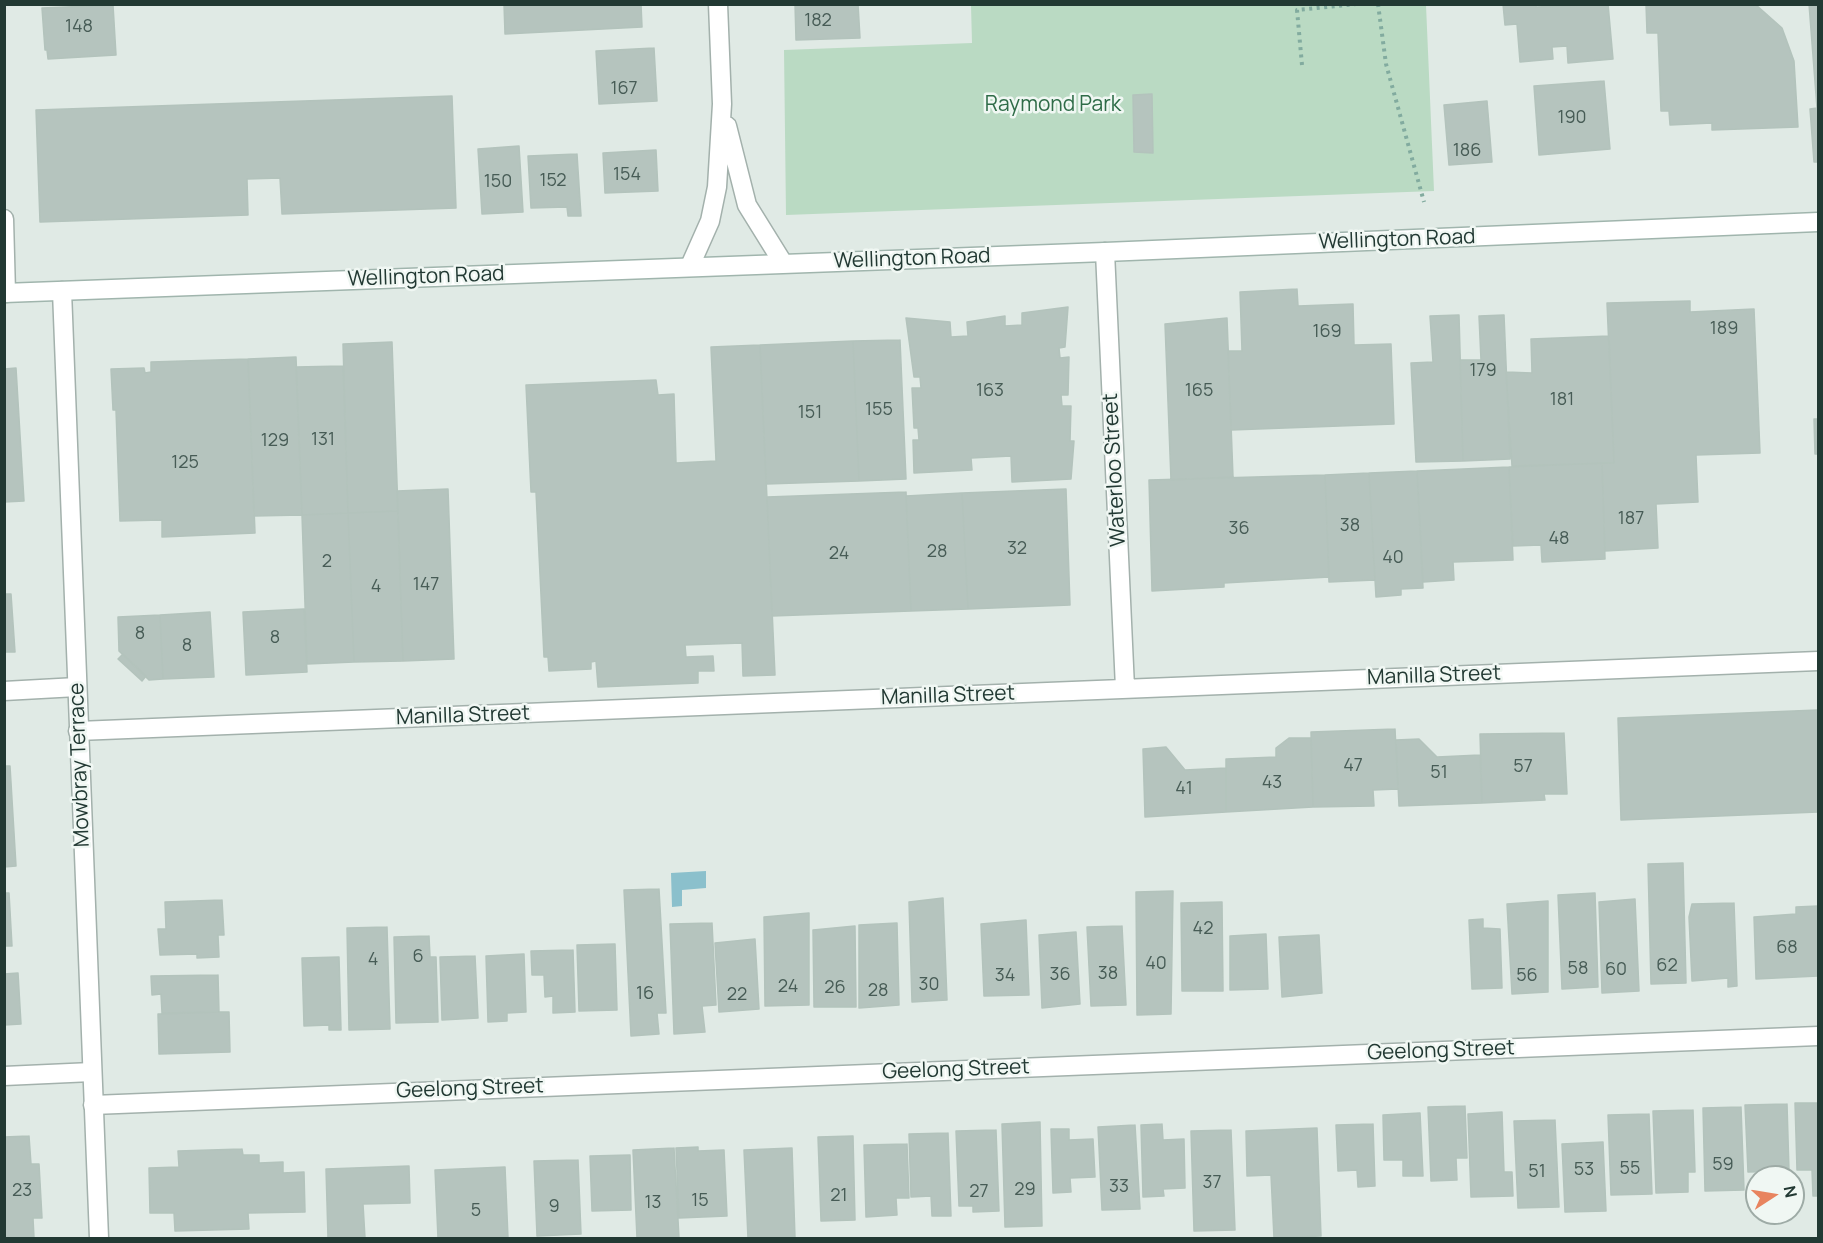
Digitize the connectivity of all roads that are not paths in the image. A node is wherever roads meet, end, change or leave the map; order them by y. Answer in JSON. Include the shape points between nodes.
{"nodes":[{"id":1,"x":718,"y":4,"type":"edge"},
{"id":2,"x":722,"y":104,"type":"junction"},
{"id":3,"x":4,"y":219,"type":"edge"},
{"id":4,"x":1818,"y":222,"type":"edge"},
{"id":5,"x":1105,"y":252,"type":"junction"},
{"id":6,"x":783,"y":263,"type":"junction"},
{"id":7,"x":690,"y":267,"type":"junction"},
{"id":8,"x":62,"y":291,"type":"junction"},
{"id":9,"x":5,"y":293,"type":"edge"},
{"id":10,"x":1818,"y":661,"type":"edge"},
{"id":11,"x":77,"y":687,"type":"junction"},
{"id":12,"x":1125,"y":688,"type":"junction"},
{"id":13,"x":4,"y":691,"type":"edge"},
{"id":14,"x":78,"y":731,"type":"junction"},
{"id":15,"x":1818,"y":1036,"type":"edge"},
{"id":16,"x":92,"y":1072,"type":"junction"},
{"id":17,"x":4,"y":1076,"type":"edge"},
{"id":18,"x":93,"y":1105,"type":"junction"},
{"id":19,"x":99,"y":1239,"type":"edge"}],
"edges":[{"from":1,"to":2,"type":"street"},
{"from":2,"to":6,"type":"street","via":[[747,205]]},
{"from":2,"to":7,"type":"street","via":[[715,204]]},
{"from":3,"to":9,"type":"street"},
{"from":4,"to":5,"type":"street","name":"Wellington Road"},
{"from":5,"to":6,"type":"street","name":"Wellington Road"},
{"from":5,"to":12,"type":"street","name":"Waterloo Street"},
{"from":6,"to":7,"type":"street","name":"Wellington Road"},
{"from":7,"to":8,"type":"street","name":"Wellington Road"},
{"from":8,"to":9,"type":"street","name":"Wellington Road"},
{"from":8,"to":11,"type":"street","name":"Mowbray Terrace"},
{"from":10,"to":12,"type":"street","name":"Manilla Street"},
{"from":11,"to":13,"type":"street"},
{"from":11,"to":14,"type":"street","name":"Mowbray Terrace"},
{"from":12,"to":14,"type":"street","name":"Manilla Street"},
{"from":14,"to":16,"type":"street","name":"Mowbray Terrace"},
{"from":15,"to":18,"type":"street","name":"Geelong Street"},
{"from":16,"to":17,"type":"street"},
{"from":16,"to":18,"type":"street","name":"Mowbray Terrace"},
{"from":18,"to":19,"type":"street","name":"Mowbray Terrace"}]}
